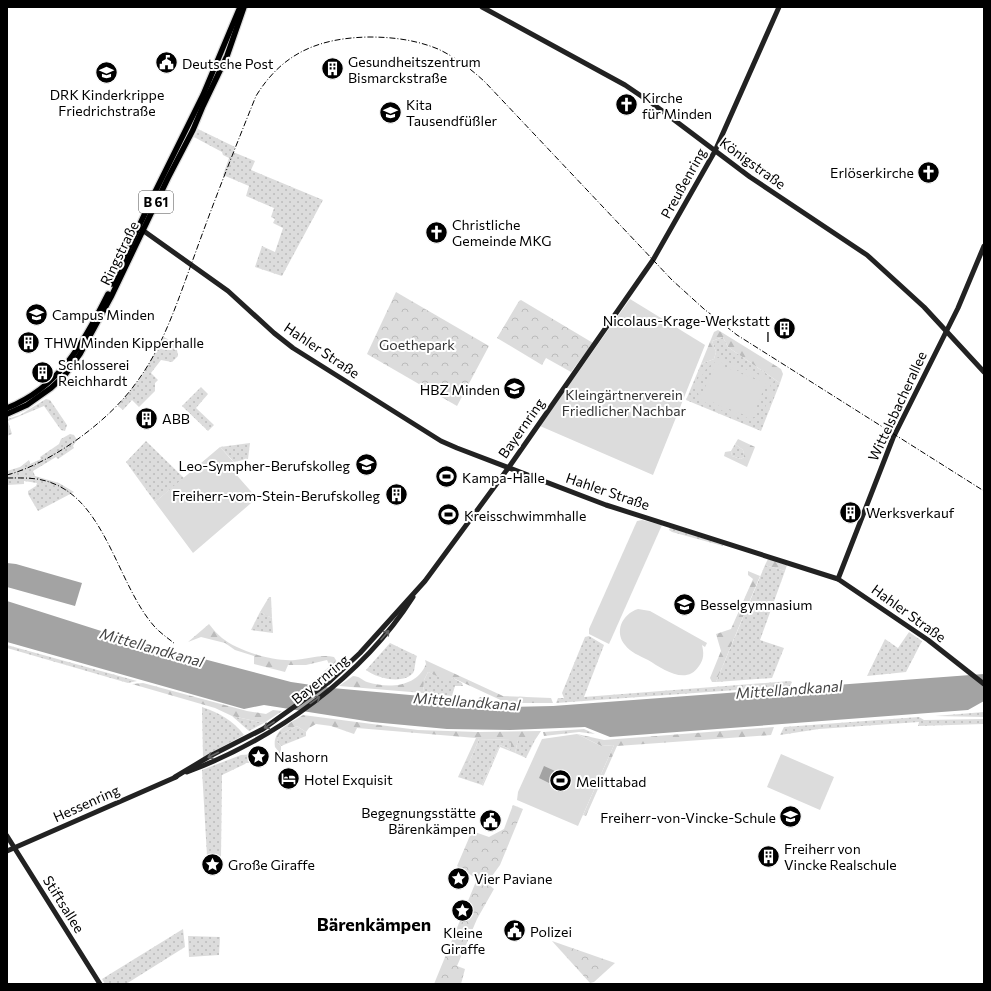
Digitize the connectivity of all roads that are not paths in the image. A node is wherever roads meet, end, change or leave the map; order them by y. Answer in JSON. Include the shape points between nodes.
{"nodes":[{"id":1,"x":240,"y":7,"type":"edge"},
{"id":2,"x":244,"y":7,"type":"edge"},
{"id":3,"x":482,"y":7,"type":"edge"},
{"id":4,"x":779,"y":7,"type":"edge"},
{"id":5,"x":715,"y":151,"type":"junction"},
{"id":6,"x":140,"y":229,"type":"junction"},
{"id":7,"x":984,"y":246,"type":"edge"},
{"id":8,"x":640,"y":280,"type":"joint"},
{"id":9,"x":946,"y":331,"type":"junction"},
{"id":10,"x":984,"y":372,"type":"edge"},
{"id":11,"x":7,"y":408,"type":"edge"},
{"id":12,"x":7,"y":414,"type":"edge"},
{"id":13,"x":509,"y":467,"type":"junction"},
{"id":14,"x":838,"y":579,"type":"junction"},
{"id":15,"x":419,"y":588,"type":"junction"},
{"id":16,"x":984,"y":684,"type":"edge"},
{"id":17,"x":256,"y":736,"type":"junction"},
{"id":18,"x":7,"y":836,"type":"edge"},
{"id":19,"x":14,"y":848,"type":"junction"},
{"id":20,"x":7,"y":851,"type":"edge"},
{"id":21,"x":100,"y":984,"type":"edge"}],
"edges":[{"from":1,"to":6,"type":"main road","name":"Ringstraße","number":"B 61","via":[[203,95]]},
{"from":2,"to":6,"type":"main road","name":"Ringstraße","number":"B 61","via":[[224,64],[189,138]]},
{"from":3,"to":5,"type":"street","name":"Königstraße","via":[[625,85]]},
{"from":4,"to":5,"type":"street","name":"Preußenring"},
{"from":5,"to":8,"type":"street","name":"Preußenring"},
{"from":5,"to":9,"type":"street","name":"Königstraße","via":[[750,178],[867,255],[924,307]]},
{"from":6,"to":11,"type":"main road","name":"Ringstraße","number":"B 61","via":[[69,362],[35,393]]},
{"from":6,"to":12,"type":"main road","name":"Ringstraße","number":"B 61","via":[[103,311],[72,364],[57,384],[43,395]]},
{"from":6,"to":13,"type":"street","name":"Hahler Straße","via":[[234,296],[293,348],[441,441]]},
{"from":7,"to":9,"type":"street","name":"Wittelsbacherallee"},
{"from":8,"to":13,"type":"street","name":"Bayernring"},
{"from":9,"to":10,"type":"street","name":"Königstraße"},
{"from":9,"to":14,"type":"street","name":"Wittelsbacherallee","via":[[892,438]]},
{"from":13,"to":14,"type":"street","name":"Hahler Straße","via":[[606,505]]},
{"from":13,"to":15,"type":"street","name":"Bayernring"},
{"from":14,"to":16,"type":"street","name":"Hahler Straße","via":[[924,637]]},
{"from":15,"to":17,"type":"street","name":"Bayernring","one_way":true,"via":[[360,653],[329,682]]},
{"from":17,"to":15,"type":"street","name":"Bayernring","one_way":true,"via":[[292,716],[337,683],[384,637]]},
{"from":17,"to":19,"type":"street","name":"Hessenring","via":[[210,756],[175,777]]},
{"from":18,"to":19,"type":"street","name":"Stiftsallee"},
{"from":19,"to":20,"type":"street","name":"Hessenring"},
{"from":19,"to":21,"type":"street","name":"Stiftsallee"}]}
